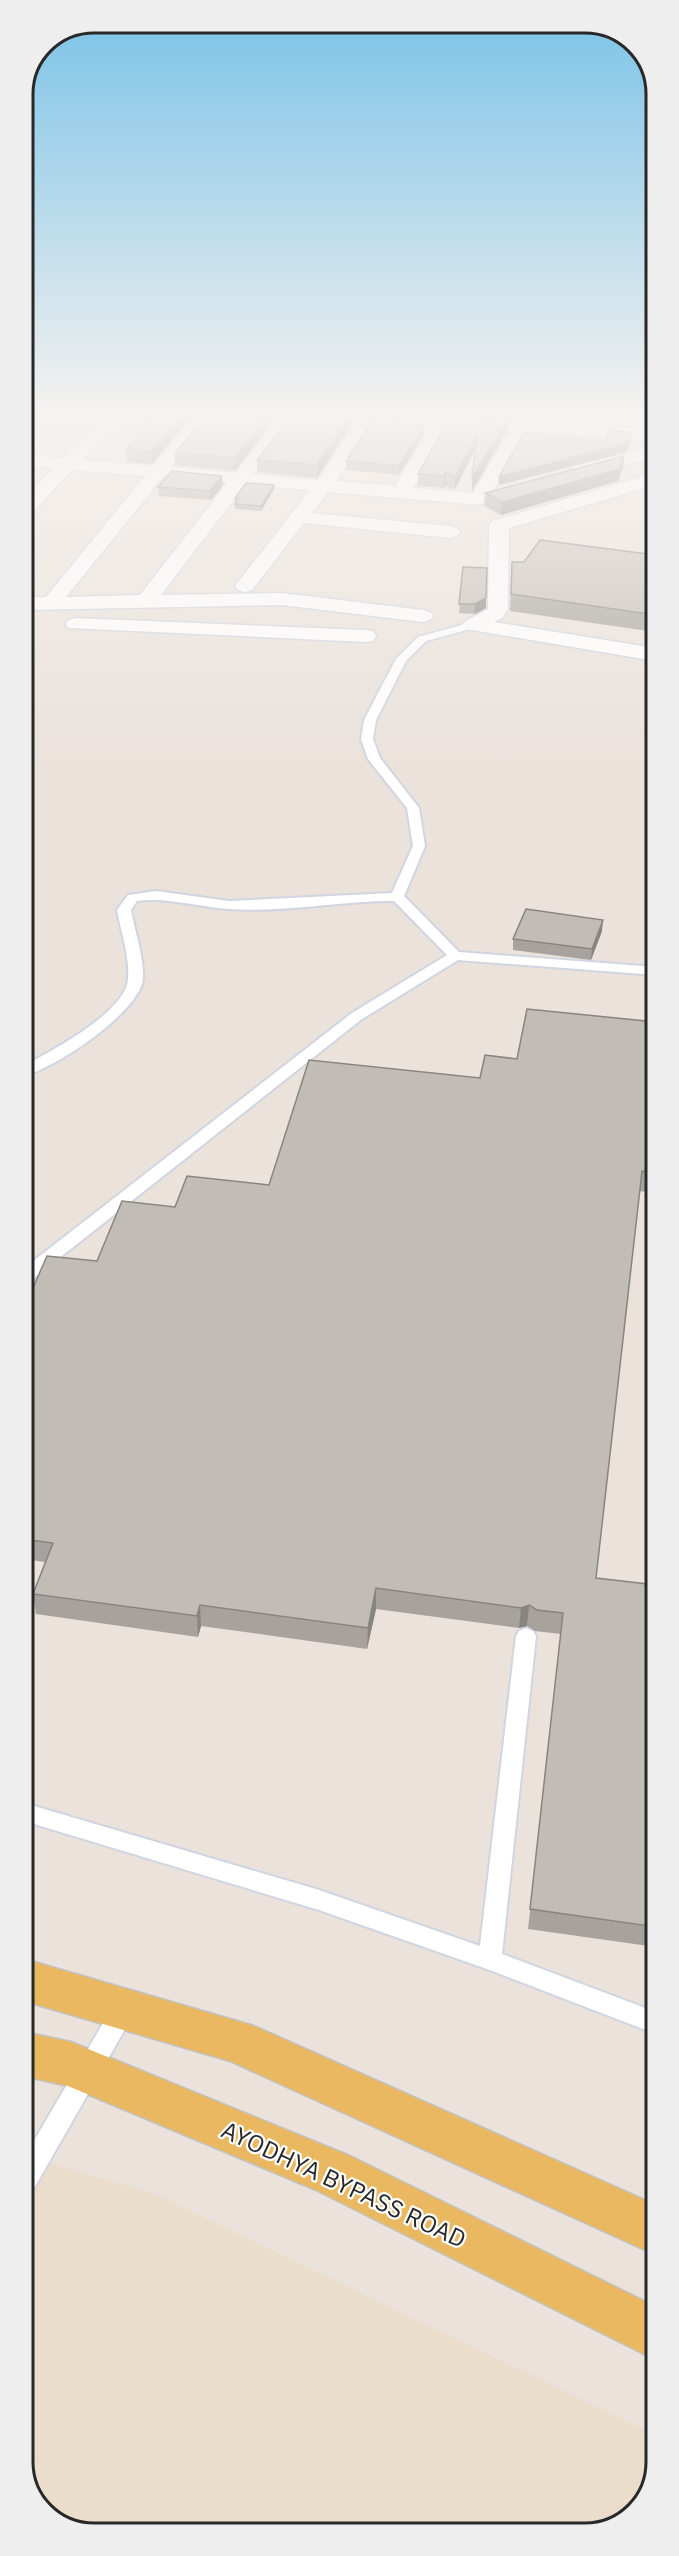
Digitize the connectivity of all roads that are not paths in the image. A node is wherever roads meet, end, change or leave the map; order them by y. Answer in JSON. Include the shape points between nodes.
{"nodes":[{"id":1,"x":109,"y":531,"type":"edge"},
{"id":2,"x":199,"y":531,"type":"edge"},
{"id":3,"x":286,"y":531,"type":"edge"},
{"id":4,"x":443,"y":531,"type":"edge"},
{"id":5,"x":499,"y":531,"type":"edge"},
{"id":6,"x":450,"y":532,"type":"dead end"},
{"id":7,"x":245,"y":586,"type":"dead end"},
{"id":8,"x":147,"y":602,"type":"junction"},
{"id":9,"x":33,"y":604,"type":"edge"},
{"id":10,"x":52,"y":604,"type":"junction"},
{"id":11,"x":423,"y":616,"type":"dead end"},
{"id":12,"x":33,"y":623,"type":"edge"},
{"id":13,"x":473,"y":625,"type":"junction"},
{"id":14,"x":365,"y":636,"type":"dead end"},
{"id":15,"x":646,"y":654,"type":"edge"},
{"id":16,"x":397,"y":897,"type":"junction"},
{"id":17,"x":455,"y":956,"type":"junction"},
{"id":18,"x":646,"y":970,"type":"edge"},
{"id":19,"x":33,"y":1067,"type":"edge"},
{"id":20,"x":33,"y":1270,"type":"edge"},
{"id":21,"x":526,"y":1636,"type":"dead end"},
{"id":22,"x":33,"y":1815,"type":"edge"},
{"id":23,"x":490,"y":1960,"type":"junction"},
{"id":24,"x":33,"y":1983,"type":"edge"},
{"id":25,"x":124,"y":2009,"type":"junction"},
{"id":26,"x":646,"y":2019,"type":"edge"},
{"id":27,"x":33,"y":2056,"type":"edge"},
{"id":28,"x":89,"y":2072,"type":"junction"},
{"id":29,"x":33,"y":2166,"type":"edge"},
{"id":30,"x":646,"y":2225,"type":"edge"},
{"id":31,"x":646,"y":2329,"type":"edge"}],
"edges":[{"from":1,"to":10,"type":"street"},
{"from":2,"to":8,"type":"street"},
{"from":3,"to":7,"type":"street"},
{"from":4,"to":6,"type":"street"},
{"from":5,"to":13,"type":"street","via":[[498,609]]},
{"from":8,"to":10,"type":"street"},
{"from":8,"to":11,"type":"street","via":[[282,599]]},
{"from":9,"to":10,"type":"street"},
{"from":12,"to":14,"type":"street"},
{"from":13,"to":15,"type":"street"},
{"from":13,"to":16,"type":"lane","via":[[422,639],[401,659],[370,720],[368,739],[374,759],[413,808],[419,846]]},
{"from":16,"to":17,"type":"lane"},
{"from":16,"to":19,"type":"lane","via":[[229,905],[156,895],[133,898],[124,910],[136,982],[120,1008],[76,1044]]},
{"from":17,"to":18,"type":"lane"},
{"from":17,"to":20,"type":"lane","via":[[357,1016]]},
{"from":21,"to":23,"type":"lane"},
{"from":22,"to":23,"type":"lane","via":[[319,1900]]},
{"from":23,"to":26,"type":"lane"},
{"from":24,"to":25,"type":"main road"},
{"from":25,"to":28,"type":"lane"},
{"from":25,"to":30,"type":"main road","via":[[237,2041]]},
{"from":27,"to":28,"type":"main road","name":"AYODHYA BYPASS ROAD"},
{"from":28,"to":29,"type":"lane"},
{"from":28,"to":31,"type":"main road","name":"AYODHYA BYPASS ROAD","via":[[333,2173]]}]}
